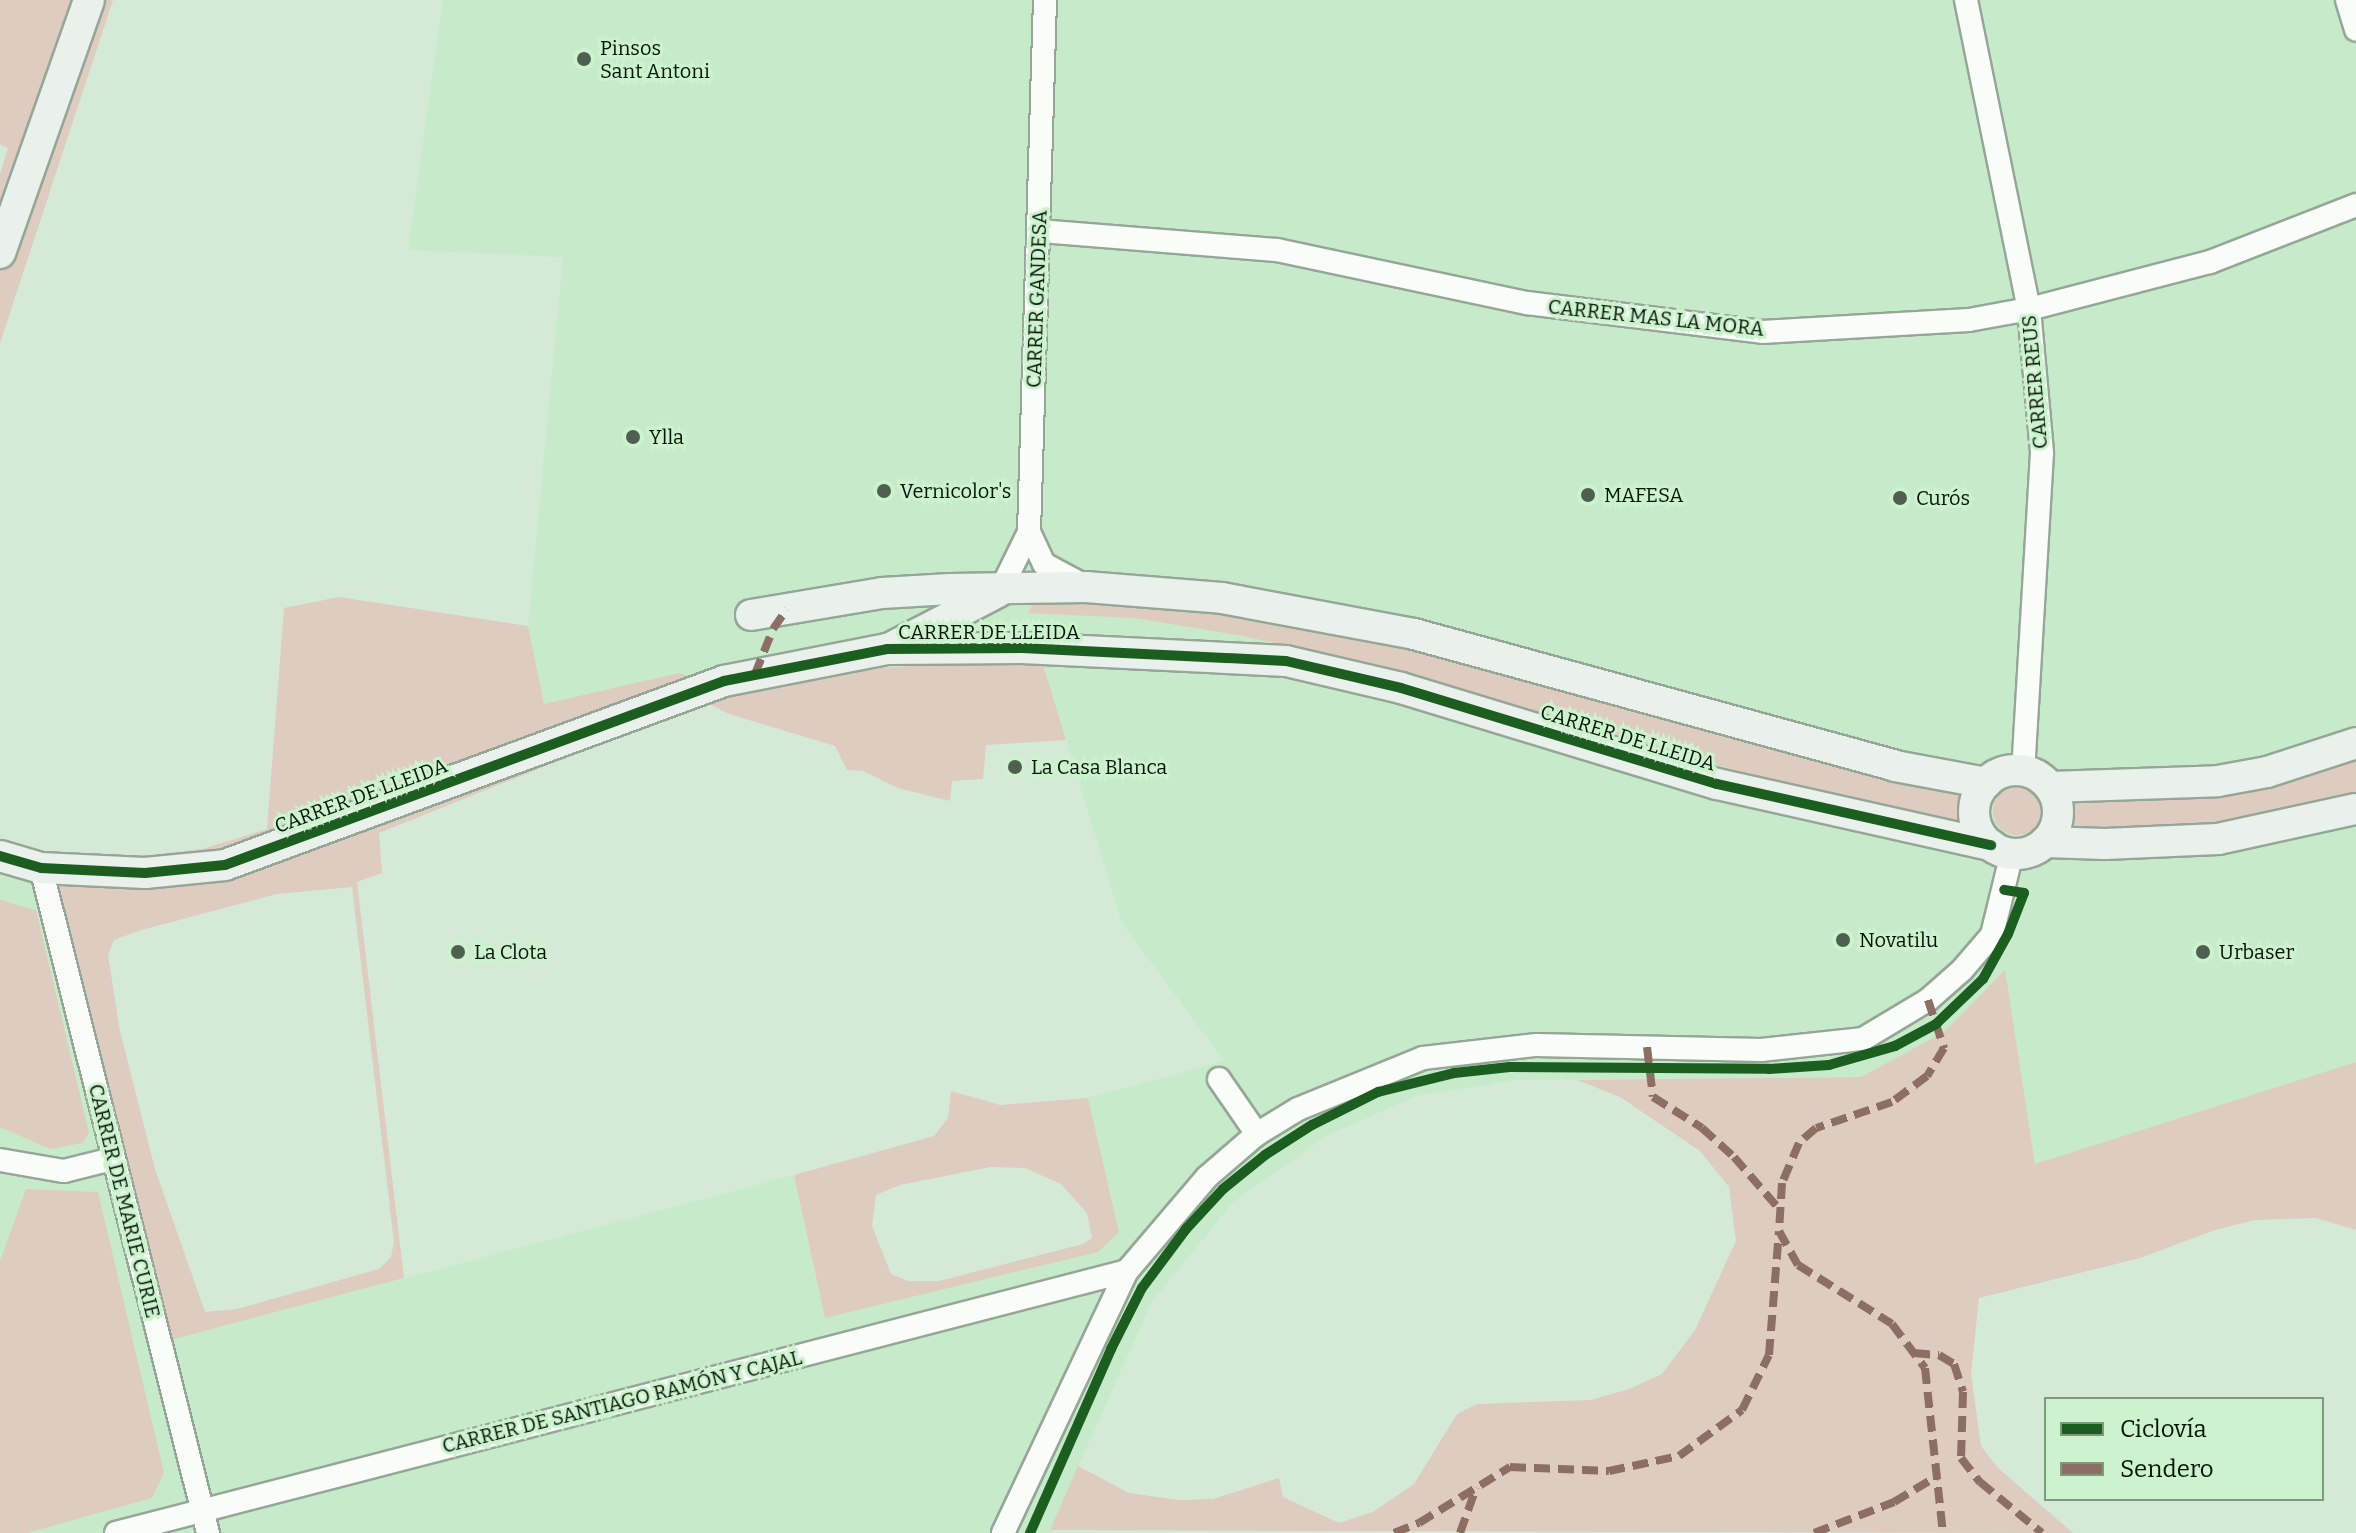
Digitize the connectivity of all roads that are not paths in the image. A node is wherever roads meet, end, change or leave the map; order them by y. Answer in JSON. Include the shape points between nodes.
{"nodes":[{"id":1,"x":89,"y":0,"type":"edge"},
{"id":2,"x":1045,"y":0,"type":"edge"},
{"id":3,"x":1966,"y":0,"type":"edge"},
{"id":4,"x":2347,"y":0,"type":"edge"},
{"id":5,"x":2356,"y":30,"type":"edge"},
{"id":6,"x":2356,"y":205,"type":"edge"},
{"id":7,"x":1040,"y":231,"type":"junction"},
{"id":8,"x":0,"y":253,"type":"edge"},
{"id":9,"x":2029,"y":309,"type":"junction"},
{"id":10,"x":1029,"y":532,"type":"junction"},
{"id":11,"x":1086,"y":587,"type":"junction"},
{"id":12,"x":1000,"y":591,"type":"junction"},
{"id":13,"x":751,"y":615,"type":"dead end"},
{"id":14,"x":887,"y":649,"type":"junction"},
{"id":15,"x":2356,"y":743,"type":"edge"},
{"id":16,"x":2023,"y":770,"type":"junction"},
{"id":17,"x":1986,"y":783,"type":"junction"},
{"id":18,"x":2050,"y":787,"type":"junction"},
{"id":19,"x":2356,"y":809,"type":"edge"},
{"id":20,"x":2045,"y":842,"type":"junction"},
{"id":21,"x":2002,"y":849,"type":"junction"},
{"id":22,"x":0,"y":856,"type":"edge"},
{"id":23,"x":41,"y":868,"type":"junction"},
{"id":24,"x":1219,"y":1079,"type":"dead end"},
{"id":25,"x":1257,"y":1134,"type":"junction"},
{"id":26,"x":112,"y":1159,"type":"junction"},
{"id":27,"x":0,"y":1160,"type":"edge"},
{"id":28,"x":1127,"y":1271,"type":"junction"},
{"id":29,"x":201,"y":1508,"type":"junction"},
{"id":30,"x":116,"y":1533,"type":"edge"},
{"id":31,"x":208,"y":1533,"type":"edge"},
{"id":32,"x":1003,"y":1533,"type":"edge"}],
"edges":[{"from":1,"to":8,"type":"street"},
{"from":2,"to":7,"type":"street","name":"CARRER GANDESA"},
{"from":3,"to":9,"type":"street","name":"CARRER REUS"},
{"from":4,"to":5,"type":"street"},
{"from":6,"to":9,"type":"street","name":"CARRER MAS LA MORA","via":[[2210,262]]},
{"from":7,"to":9,"type":"street","name":"CARRER MAS LA MORA","via":[[1277,250],[1527,303],[1762,332],[1969,320]]},
{"from":7,"to":10,"type":"street","name":"CARRER GANDESA"},
{"from":9,"to":16,"type":"street","name":"CARRER REUS","via":[[2042,453]]},
{"from":10,"to":11,"type":"street","via":[[1044,564]]},
{"from":10,"to":12,"type":"street","name":"CARRER GANDESA"},
{"from":11,"to":12,"type":"street","name":"CARRER DE LLEIDA"},
{"from":11,"to":17,"type":"street","name":"CARRER DE LLEIDA","via":[[1222,598],[1414,634],[1895,766]]},
{"from":12,"to":13,"type":"street","name":"CARRER DE LLEIDA","via":[[882,593]]},
{"from":12,"to":14,"type":"street","name":"CARRER DE LLEIDA"},
{"from":14,"to":21,"type":"street","name":"CARRER DE LLEIDA","via":[[1022,648],[1286,661],[1401,688],[1717,784]]},
{"from":14,"to":23,"type":"street","name":"CARRER DE LLEIDA","via":[[724,681],[225,865],[145,873]]},
{"from":15,"to":18,"type":"street","via":[[2267,772],[2218,781]]},
{"from":16,"to":17,"type":"street","via":[[2000,773]]},
{"from":16,"to":18,"type":"street"},
{"from":17,"to":21,"type":"street","via":[[1974,815],[1979,832]]},
{"from":18,"to":20,"type":"street","via":[[2058,815]]},
{"from":19,"to":20,"type":"street","via":[[2218,839]]},
{"from":20,"to":21,"type":"street","via":[[2032,850]]},
{"from":21,"to":25,"type":"street","via":[[1992,935],[1928,1000],[1863,1039],[1761,1050],[1536,1045],[1423,1058],[1298,1109]]},
{"from":22,"to":23,"type":"street","name":"CARRER DE LLEIDA"},
{"from":23,"to":26,"type":"street","name":"CARRER DE MARIE CURIE"},
{"from":24,"to":25,"type":"street"},
{"from":25,"to":28,"type":"street","via":[[1207,1177]]},
{"from":26,"to":27,"type":"street","via":[[64,1171]]},
{"from":26,"to":29,"type":"street","name":"CARRER DE MARIE CURIE"},
{"from":28,"to":29,"type":"street","name":"CARRER DE SANTIAGO RAMÓN Y CAJAL"},
{"from":28,"to":32,"type":"street"},
{"from":29,"to":30,"type":"street","name":"CARRER DE SANTIAGO RAMÓN Y CAJAL"},
{"from":29,"to":31,"type":"street","name":"CARRER DE MARIE CURIE"}]}
